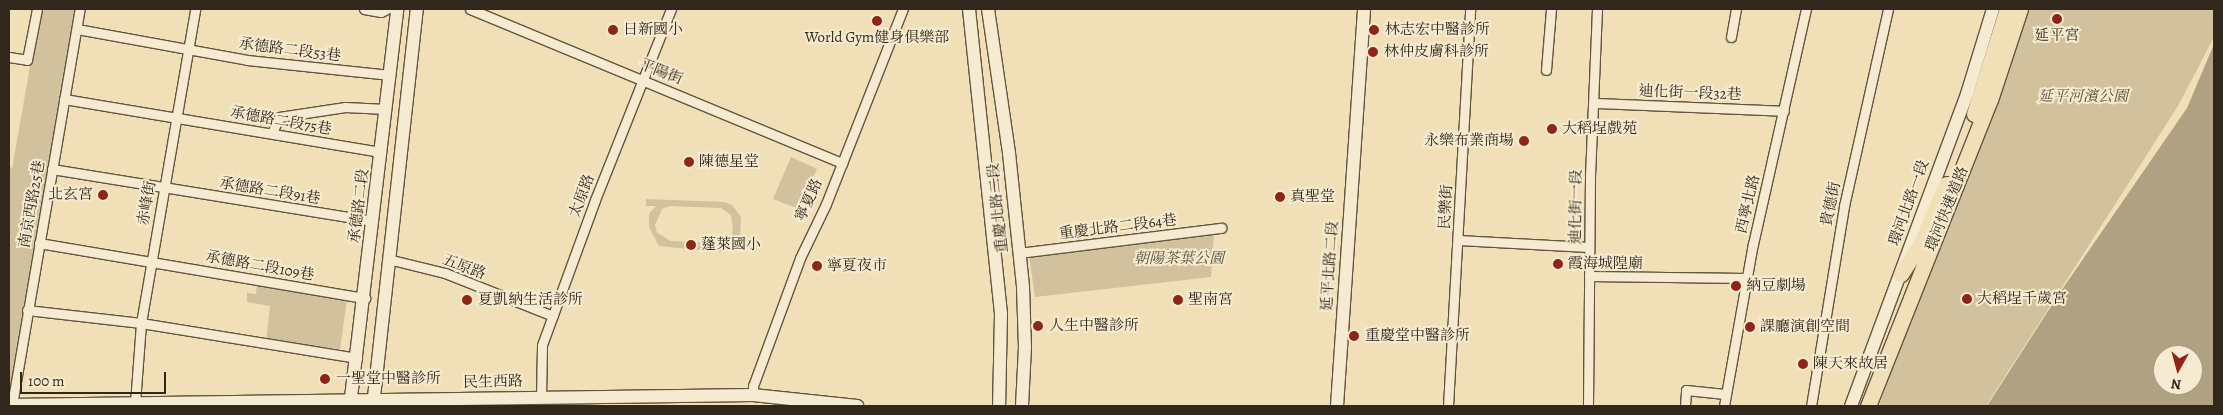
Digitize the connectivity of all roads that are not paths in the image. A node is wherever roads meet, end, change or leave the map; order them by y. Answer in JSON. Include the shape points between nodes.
{"nodes":[{"id":1,"x":37,"y":9,"type":"edge"},
{"id":2,"x":80,"y":9,"type":"edge"},
{"id":3,"x":195,"y":9,"type":"edge"},
{"id":4,"x":364,"y":9,"type":"edge"},
{"id":5,"x":387,"y":9,"type":"edge"},
{"id":6,"x":397,"y":9,"type":"edge"},
{"id":7,"x":418,"y":9,"type":"edge"},
{"id":8,"x":470,"y":9,"type":"edge"},
{"id":9,"x":671,"y":9,"type":"edge"},
{"id":10,"x":903,"y":9,"type":"edge"},
{"id":11,"x":969,"y":9,"type":"edge"},
{"id":12,"x":988,"y":9,"type":"edge"},
{"id":13,"x":1364,"y":9,"type":"edge"},
{"id":14,"x":1470,"y":9,"type":"edge"},
{"id":15,"x":1551,"y":9,"type":"edge"},
{"id":16,"x":1597,"y":9,"type":"edge"},
{"id":17,"x":1736,"y":9,"type":"edge"},
{"id":18,"x":1806,"y":9,"type":"edge"},
{"id":19,"x":1888,"y":9,"type":"edge"},
{"id":20,"x":1995,"y":9,"type":"edge"},
{"id":21,"x":2020,"y":9,"type":"edge"},
{"id":22,"x":77,"y":29,"type":"junction"},
{"id":23,"x":1731,"y":37,"type":"dead end"},
{"id":24,"x":188,"y":49,"type":"junction"},
{"id":25,"x":9,"y":57,"type":"edge"},
{"id":26,"x":1546,"y":70,"type":"dead end"},
{"id":27,"x":390,"y":75,"type":"junction"},
{"id":28,"x":643,"y":81,"type":"junction"},
{"id":29,"x":64,"y":98,"type":"junction"},
{"id":30,"x":1595,"y":103,"type":"junction"},
{"id":31,"x":386,"y":109,"type":"junction"},
{"id":32,"x":1784,"y":111,"type":"junction"},
{"id":33,"x":176,"y":117,"type":"junction"},
{"id":34,"x":272,"y":133,"type":"junction"},
{"id":35,"x":381,"y":152,"type":"junction"},
{"id":36,"x":842,"y":164,"type":"junction"},
{"id":37,"x":52,"y":169,"type":"junction"},
{"id":38,"x":164,"y":187,"type":"junction"},
{"id":39,"x":373,"y":221,"type":"junction"},
{"id":40,"x":1221,"y":228,"type":"dead end"},
{"id":41,"x":1458,"y":240,"type":"junction"},
{"id":42,"x":39,"y":243,"type":"junction"},
{"id":43,"x":1588,"y":247,"type":"junction"},
{"id":44,"x":1019,"y":253,"type":"junction"},
{"id":45,"x":151,"y":260,"type":"junction"},
{"id":46,"x":392,"y":260,"type":"junction"},
{"id":47,"x":1901,"y":274,"type":"junction"},
{"id":48,"x":1589,"y":276,"type":"junction"},
{"id":49,"x":1746,"y":278,"type":"junction"},
{"id":50,"x":365,"y":298,"type":"junction"},
{"id":51,"x":27,"y":310,"type":"junction"},
{"id":52,"x":553,"y":316,"type":"junction"},
{"id":53,"x":141,"y":324,"type":"junction"},
{"id":54,"x":357,"y":358,"type":"junction"},
{"id":55,"x":1726,"y":394,"type":"junction"},
{"id":56,"x":540,"y":398,"type":"junction"},
{"id":57,"x":753,"y":401,"type":"edge"},
{"id":58,"x":498,"y":402,"type":"edge"},
{"id":59,"x":350,"y":403,"type":"edge"},
{"id":60,"x":374,"y":403,"type":"edge"},
{"id":61,"x":408,"y":403,"type":"edge"},
{"id":62,"x":135,"y":404,"type":"junction"},
{"id":63,"x":211,"y":404,"type":"edge"},
{"id":64,"x":11,"y":405,"type":"edge"},
{"id":65,"x":54,"y":405,"type":"edge"},
{"id":66,"x":857,"y":406,"type":"edge"},
{"id":67,"x":999,"y":406,"type":"edge"},
{"id":68,"x":1022,"y":406,"type":"edge"},
{"id":69,"x":1337,"y":406,"type":"edge"},
{"id":70,"x":1448,"y":406,"type":"edge"},
{"id":71,"x":1588,"y":406,"type":"edge"},
{"id":72,"x":1685,"y":406,"type":"edge"},
{"id":73,"x":1724,"y":406,"type":"edge"},
{"id":74,"x":1811,"y":406,"type":"edge"},
{"id":75,"x":1851,"y":406,"type":"edge"},
{"id":76,"x":1868,"y":406,"type":"edge"}],
"edges":[{"from":1,"to":25,"type":"street","via":[[27,60]]},
{"from":2,"to":22,"type":"street","name":"南京西路25巷"},
{"from":3,"to":24,"type":"street","name":"赤峰街"},
{"from":4,"to":5,"type":"street","via":[[381,12]]},
{"from":6,"to":27,"type":"main road","name":"承德路二段"},
{"from":7,"to":46,"type":"main road"},
{"from":8,"to":28,"type":"street","name":"平陽街"},
{"from":9,"to":28,"type":"street","name":"太原路"},
{"from":10,"to":36,"type":"street","name":"寧夏路"},
{"from":11,"to":67,"type":"main road","name":"重慶北路二段","via":[[1001,314]]},
{"from":12,"to":44,"type":"main road","name":"重慶北路二段","via":[[1009,153]]},
{"from":13,"to":69,"type":"main road","name":"延平北路二段"},
{"from":14,"to":41,"type":"street","name":"民樂街"},
{"from":15,"to":26,"type":"street"},
{"from":16,"to":30,"type":"street","name":"迪化街一段"},
{"from":17,"to":23,"type":"street"},
{"from":18,"to":32,"type":"street","name":"西寧北路"},
{"from":19,"to":74,"type":"street","name":"貴德街","via":[[1844,206]]},
{"from":20,"to":47,"type":"main road","name":"環河北路一段"},
{"from":20,"to":47,"type":"highway","name":"環河快速道路","via":[[1978,105],[1921,243]]},
{"from":21,"to":76,"type":"highway","name":"環河快速道路","via":[[1990,100]]},
{"from":22,"to":24,"type":"street","name":"承德路二段53巷"},
{"from":22,"to":29,"type":"street","name":"南京西路25巷"},
{"from":24,"to":27,"type":"street","name":"承德路二段53巷","via":[[247,60]]},
{"from":24,"to":33,"type":"street","name":"赤峰街"},
{"from":27,"to":31,"type":"main road","name":"承德路二段"},
{"from":28,"to":36,"type":"street","name":"平陽街"},
{"from":28,"to":52,"type":"street","name":"太原路"},
{"from":29,"to":33,"type":"street","name":"承德路二段75巷"},
{"from":29,"to":37,"type":"street","name":"南京西路25巷"},
{"from":30,"to":32,"type":"street","name":"迪化街一段32巷"},
{"from":30,"to":43,"type":"street","name":"迪化街一段"},
{"from":31,"to":34,"type":"street","via":[[345,106],[279,117]]},
{"from":31,"to":35,"type":"main road","name":"承德路二段"},
{"from":32,"to":49,"type":"street","name":"西寧北路"},
{"from":33,"to":34,"type":"street","name":"承德路二段75巷"},
{"from":33,"to":38,"type":"street","name":"赤峰街"},
{"from":34,"to":35,"type":"street","name":"承德路二段75巷"},
{"from":35,"to":39,"type":"main road","name":"承德路二段"},
{"from":36,"to":57,"type":"street","name":"寧夏路","via":[[800,258],[753,386]]},
{"from":37,"to":38,"type":"street","name":"承德路二段91巷"},
{"from":37,"to":42,"type":"street","name":"南京西路25巷"},
{"from":38,"to":39,"type":"street","name":"承德路二段91巷"},
{"from":38,"to":45,"type":"street","name":"赤峰街"},
{"from":39,"to":50,"type":"main road","name":"承德路二段"},
{"from":40,"to":44,"type":"street","name":"重慶北路二段64巷"},
{"from":41,"to":43,"type":"street"},
{"from":41,"to":70,"type":"street","name":"民樂街"},
{"from":42,"to":45,"type":"street","name":"承德路二段109巷"},
{"from":42,"to":51,"type":"street","name":"南京西路25巷"},
{"from":43,"to":48,"type":"street","name":"迪化街一段"},
{"from":44,"to":68,"type":"main road","name":"重慶北路二段","via":[[1025,347]]},
{"from":45,"to":50,"type":"street","name":"承德路二段109巷"},
{"from":45,"to":53,"type":"street","name":"赤峰街"},
{"from":46,"to":52,"type":"street","name":"五原路","via":[[445,273]]},
{"from":46,"to":60,"type":"main road"},
{"from":47,"to":75,"type":"main road","name":"環河北路一段"},
{"from":48,"to":49,"type":"street"},
{"from":48,"to":71,"type":"street","name":"迪化街一段"},
{"from":49,"to":55,"type":"street","name":"西寧北路"},
{"from":50,"to":54,"type":"main road","name":"承德路二段"},
{"from":51,"to":53,"type":"street"},
{"from":51,"to":64,"type":"street","name":"南京西路25巷"},
{"from":52,"to":56,"type":"street","name":"太原路","via":[[542,345]]},
{"from":53,"to":54,"type":"street"},
{"from":53,"to":62,"type":"street","name":"赤峰街"},
{"from":54,"to":59,"type":"main road","name":"承德路二段"},
{"from":55,"to":72,"type":"street","via":[[1686,390]]},
{"from":55,"to":73,"type":"street","name":"西寧北路"},
{"from":56,"to":57,"type":"main road","name":"民生西路"},
{"from":56,"to":58,"type":"main road","name":"民生西路"},
{"from":57,"to":66,"type":"main road","name":"民生西路"},
{"from":58,"to":61,"type":"main road","name":"民生西路"},
{"from":59,"to":60,"type":"main road","name":"民生西路"},
{"from":59,"to":63,"type":"main road","name":"民生西路"},
{"from":60,"to":61,"type":"main road","name":"民生西路"},
{"from":62,"to":63,"type":"main road","name":"民生西路"},
{"from":62,"to":65,"type":"main road","name":"民生西路"},
{"from":64,"to":65,"type":"main road","name":"民生西路"}]}
